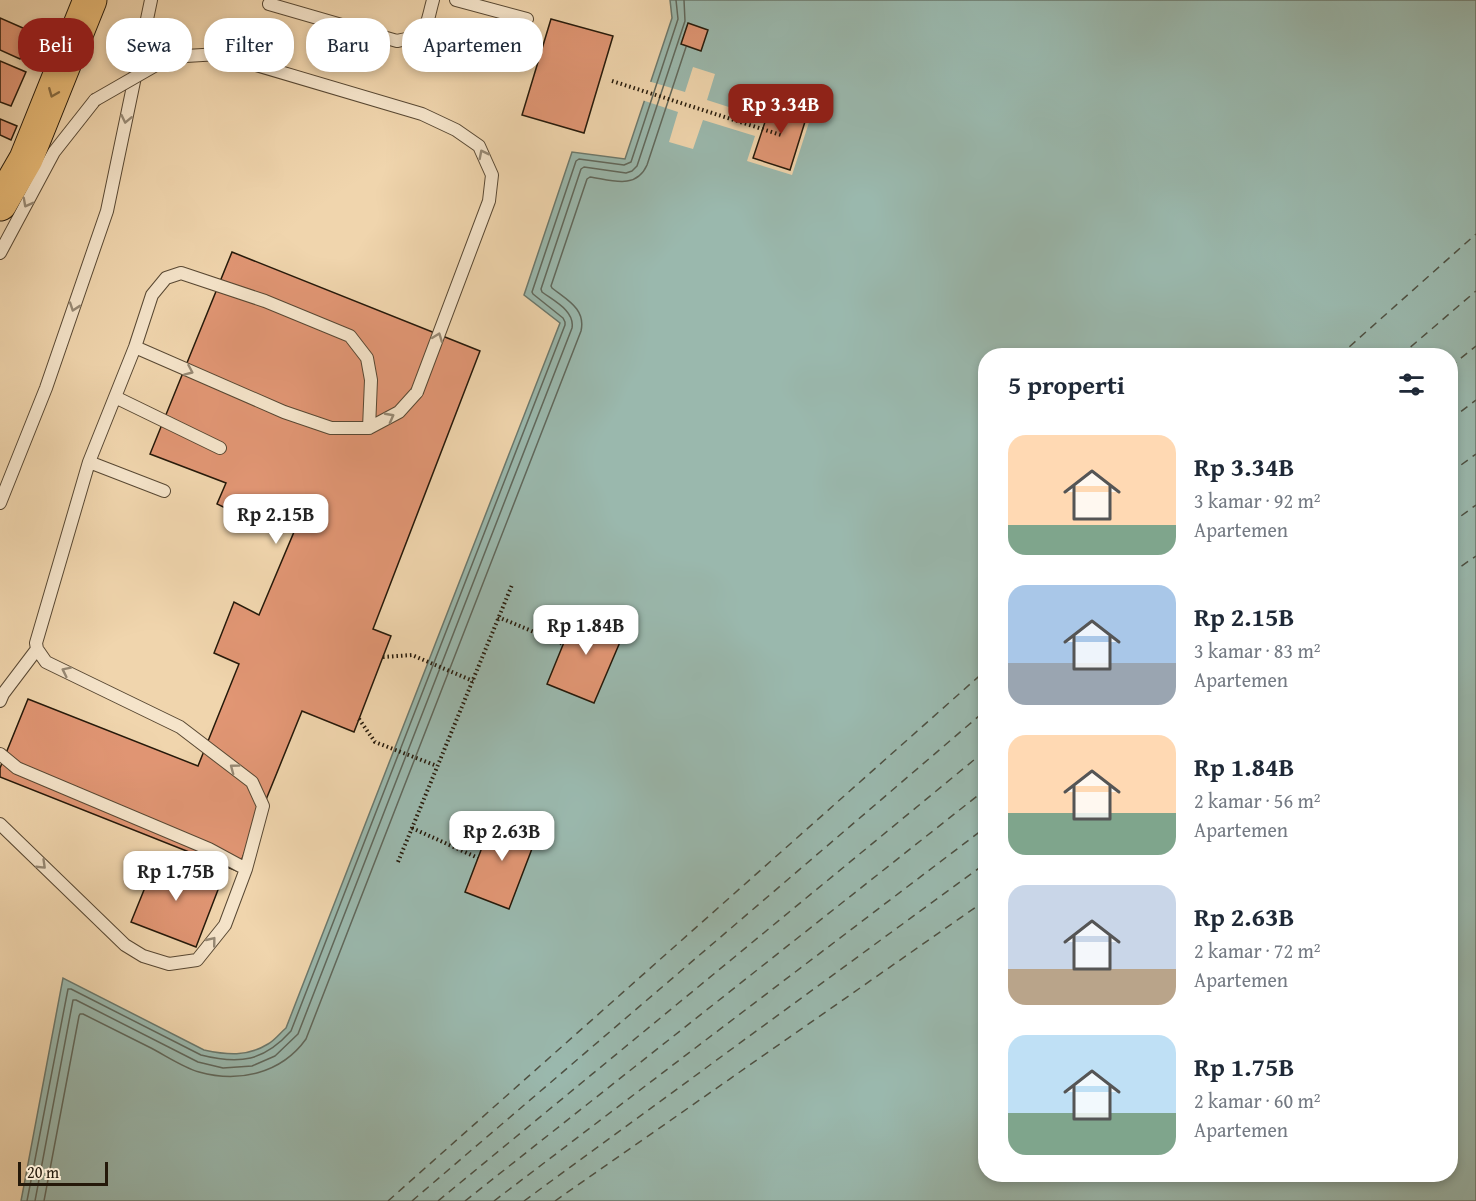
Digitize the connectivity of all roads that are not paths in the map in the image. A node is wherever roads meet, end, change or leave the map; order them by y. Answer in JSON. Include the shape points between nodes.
{"nodes":[{"id":1,"x":90,"y":0,"type":"edge"},
{"id":2,"x":151,"y":0,"type":"edge"},
{"id":3,"x":433,"y":0,"type":"edge"},
{"id":4,"x":456,"y":0,"type":"edge"},
{"id":5,"x":269,"y":4,"type":"dead end"},
{"id":6,"x":523,"y":18,"type":"edge"},
{"id":7,"x":0,"y":204,"type":"edge"},
{"id":8,"x":0,"y":253,"type":"edge"},
{"id":9,"x":135,"y":347,"type":"junction"},
{"id":10,"x":115,"y":397,"type":"junction"},
{"id":11,"x":369,"y":428,"type":"junction"},
{"id":12,"x":220,"y":448,"type":"dead end"},
{"id":13,"x":89,"y":462,"type":"junction"},
{"id":14,"x":164,"y":491,"type":"dead end"},
{"id":15,"x":0,"y":503,"type":"edge"},
{"id":16,"x":37,"y":649,"type":"junction"},
{"id":17,"x":0,"y":701,"type":"edge"},
{"id":18,"x":0,"y":754,"type":"edge"},
{"id":19,"x":0,"y":824,"type":"edge"},
{"id":20,"x":246,"y":869,"type":"junction"}],
"edges":[{"from":1,"to":7,"type":"highway","one_way":true,"via":[[26,159]]},
{"from":2,"to":15,"type":"lane","one_way":true,"via":[[107,211],[46,388]]},
{"from":3,"to":5,"type":"lane","via":[[424,30],[414,38],[397,41]]},
{"from":4,"to":6,"type":"lane"},
{"from":11,"to":8,"type":"lane","one_way":true,"bridge":true,"via":[[399,412],[417,392],[489,201],[492,175],[479,146],[456,130],[422,114],[219,54],[186,56],[156,65],[95,99],[54,152]]},
{"from":9,"to":10,"type":"lane"},
{"from":9,"to":11,"type":"lane","one_way":true,"via":[[284,412],[331,428]]},
{"from":9,"to":11,"type":"lane","via":[[152,295],[166,278],[181,273],[265,301],[350,336],[367,358],[371,380]]},
{"from":10,"to":12,"type":"lane"},
{"from":10,"to":13,"type":"lane"},
{"from":13,"to":14,"type":"lane"},
{"from":13,"to":16,"type":"lane","via":[[40,626]]},
{"from":16,"to":17,"type":"lane"},
{"from":20,"to":16,"type":"lane","one_way":true,"via":[[263,806],[252,782],[180,727],[46,662]]},
{"from":18,"to":20,"type":"lane","via":[[17,768],[209,849]]},
{"from":19,"to":20,"type":"lane","one_way":true,"via":[[125,945],[169,964],[197,960],[225,925]]}]}
